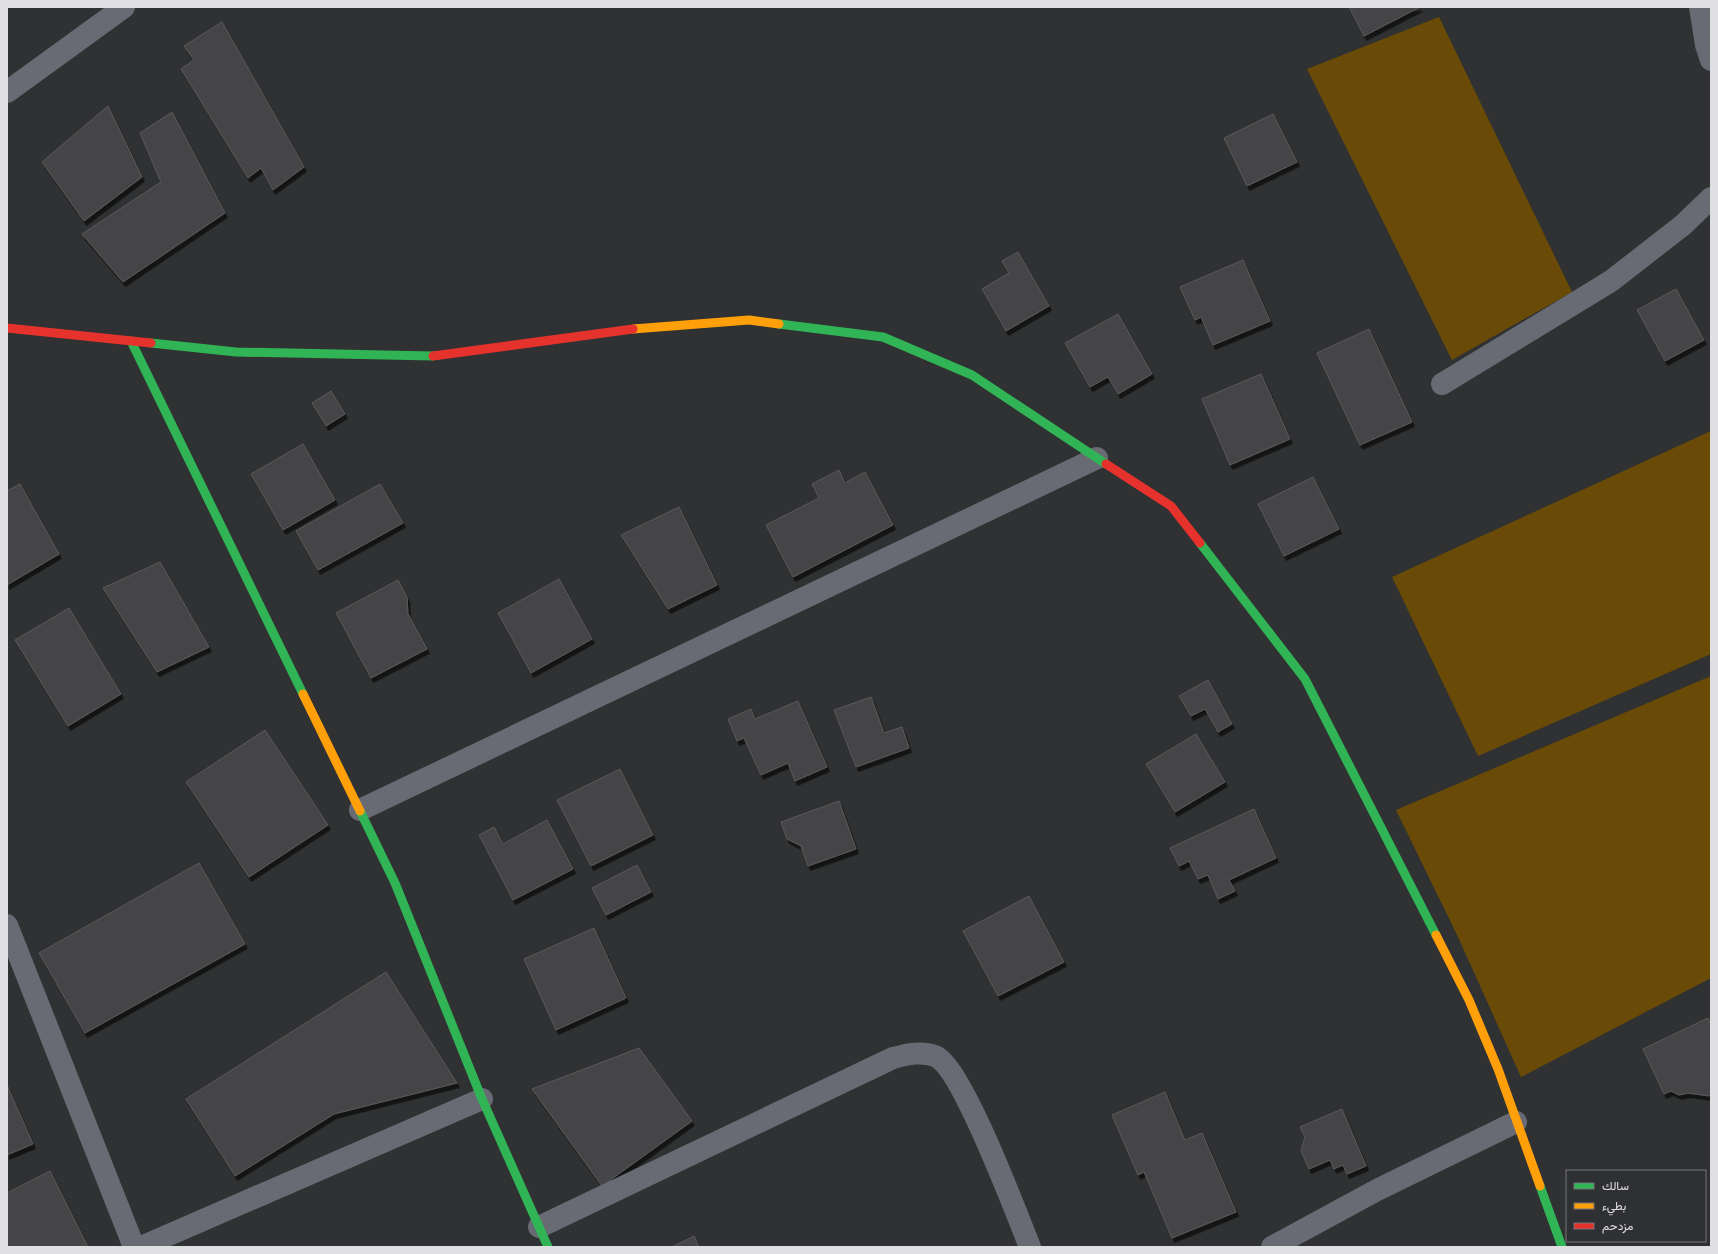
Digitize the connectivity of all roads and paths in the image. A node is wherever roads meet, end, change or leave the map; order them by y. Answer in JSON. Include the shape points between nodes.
{"nodes":[{"id":1,"x":124,"y":7,"type":"edge"},
{"id":2,"x":1700,"y":7,"type":"edge"},
{"id":3,"x":1711,"y":60,"type":"edge"},
{"id":4,"x":7,"y":92,"type":"edge"},
{"id":5,"x":1711,"y":198,"type":"edge"},
{"id":6,"x":7,"y":328,"type":"edge"},
{"id":7,"x":131,"y":341,"type":"junction"},
{"id":8,"x":1442,"y":384,"type":"dead end"},
{"id":9,"x":1097,"y":458,"type":"junction"},
{"id":10,"x":360,"y":810,"type":"junction"},
{"id":11,"x":7,"y":924,"type":"edge"},
{"id":12,"x":482,"y":1099,"type":"junction"},
{"id":13,"x":1516,"y":1122,"type":"junction"},
{"id":14,"x":539,"y":1226,"type":"junction"},
{"id":15,"x":134,"y":1247,"type":"edge"},
{"id":16,"x":141,"y":1247,"type":"edge"},
{"id":17,"x":548,"y":1247,"type":"edge"},
{"id":18,"x":1030,"y":1247,"type":"edge"},
{"id":19,"x":1272,"y":1247,"type":"edge"},
{"id":20,"x":1562,"y":1247,"type":"edge"}],
"edges":[{"from":1,"to":4,"type":"street"},
{"from":2,"to":3,"type":"street"},
{"from":5,"to":8,"type":"street","via":[[1683,225],[1611,281]]},
{"from":6,"to":7,"type":"street"},
{"from":7,"to":9,"type":"street","via":[[236,352],[427,357],[640,328],[749,320],[883,336],[972,375]]},
{"from":7,"to":10,"type":"street"},
{"from":9,"to":10,"type":"street"},
{"from":9,"to":13,"type":"street","via":[[1171,506],[1305,679],[1469,1000],[1498,1069]]},
{"from":10,"to":12,"type":"street","via":[[395,883]]},
{"from":11,"to":15,"type":"street"},
{"from":12,"to":14,"type":"street"},
{"from":12,"to":16,"type":"street"},
{"from":13,"to":19,"type":"street","via":[[1377,1190]]},
{"from":13,"to":20,"type":"street"},
{"from":14,"to":17,"type":"street"},
{"from":14,"to":18,"type":"street","via":[[893,1058],[916,1052],[936,1057],[951,1071],[996,1160]]}]}
